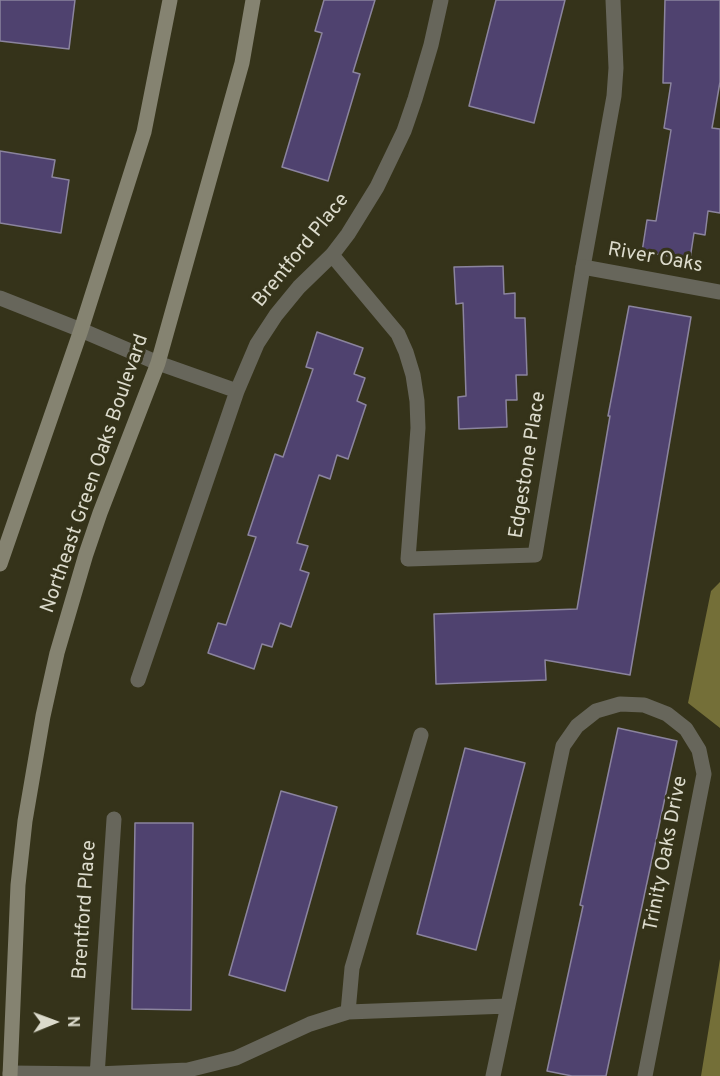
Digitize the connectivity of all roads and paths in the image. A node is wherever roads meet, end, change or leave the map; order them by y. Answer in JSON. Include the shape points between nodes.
{"nodes":[{"id":1,"x":170,"y":0,"type":"edge"},
{"id":2,"x":253,"y":0,"type":"edge"},
{"id":3,"x":441,"y":0,"type":"edge"},
{"id":4,"x":613,"y":0,"type":"edge"},
{"id":5,"x":332,"y":255,"type":"junction"},
{"id":6,"x":583,"y":267,"type":"junction"},
{"id":7,"x":720,"y":292,"type":"edge"},
{"id":8,"x":0,"y":298,"type":"edge"},
{"id":9,"x":81,"y":330,"type":"junction"},
{"id":10,"x":158,"y":363,"type":"junction"},
{"id":11,"x":237,"y":391,"type":"junction"},
{"id":12,"x":0,"y":564,"type":"edge"},
{"id":13,"x":138,"y":681,"type":"dead end"},
{"id":14,"x":421,"y":735,"type":"dead end"},
{"id":15,"x":114,"y":819,"type":"dead end"},
{"id":16,"x":508,"y":1006,"type":"junction"},
{"id":17,"x":348,"y":1012,"type":"junction"},
{"id":18,"x":10,"y":1074,"type":"edge"},
{"id":19,"x":97,"y":1075,"type":"edge"},
{"id":20,"x":493,"y":1076,"type":"edge"},
{"id":21,"x":645,"y":1076,"type":"edge"}],
"edges":[{"from":1,"to":9,"type":"main road","via":[[144,132]]},
{"from":2,"to":10,"type":"main road","name":"Northeast Green Oaks Boulevard","via":[[242,63]]},
{"from":3,"to":5,"type":"street","name":"Brentford Place","via":[[404,131],[362,214]]},
{"from":4,"to":6,"type":"street","name":"Edgestone Place","via":[[614,96]]},
{"from":5,"to":6,"type":"street","name":"Edgestone Place","via":[[398,334],[412,375],[418,428],[408,559],[535,555]]},
{"from":5,"to":11,"type":"street","name":"Brentford Place","via":[[298,287],[276,315],[257,344]]},
{"from":6,"to":7,"type":"street","name":"River Oaks"},
{"from":8,"to":9,"type":"street"},
{"from":9,"to":10,"type":"street"},
{"from":9,"to":12,"type":"main road"},
{"from":10,"to":11,"type":"street"},
{"from":10,"to":18,"type":"main road","name":"Northeast Green Oaks Boulevard","via":[[86,554],[43,716],[18,885]]},
{"from":11,"to":13,"type":"street","name":"Brentford Place"},
{"from":14,"to":17,"type":"street","via":[[352,968]]},
{"from":15,"to":19,"type":"street","name":"Brentford Place"},
{"from":16,"to":17,"type":"street"},
{"from":16,"to":20,"type":"street","name":"Trinity Oaks Drive"},
{"from":16,"to":21,"type":"street","name":"Trinity Oaks Drive","via":[[563,746],[577,726],[596,711],[620,704],[644,705],[667,714],[686,729],[699,750],[704,774]]},
{"from":17,"to":19,"type":"street","via":[[210,1065]]},
{"from":18,"to":19,"type":"street"}]}
